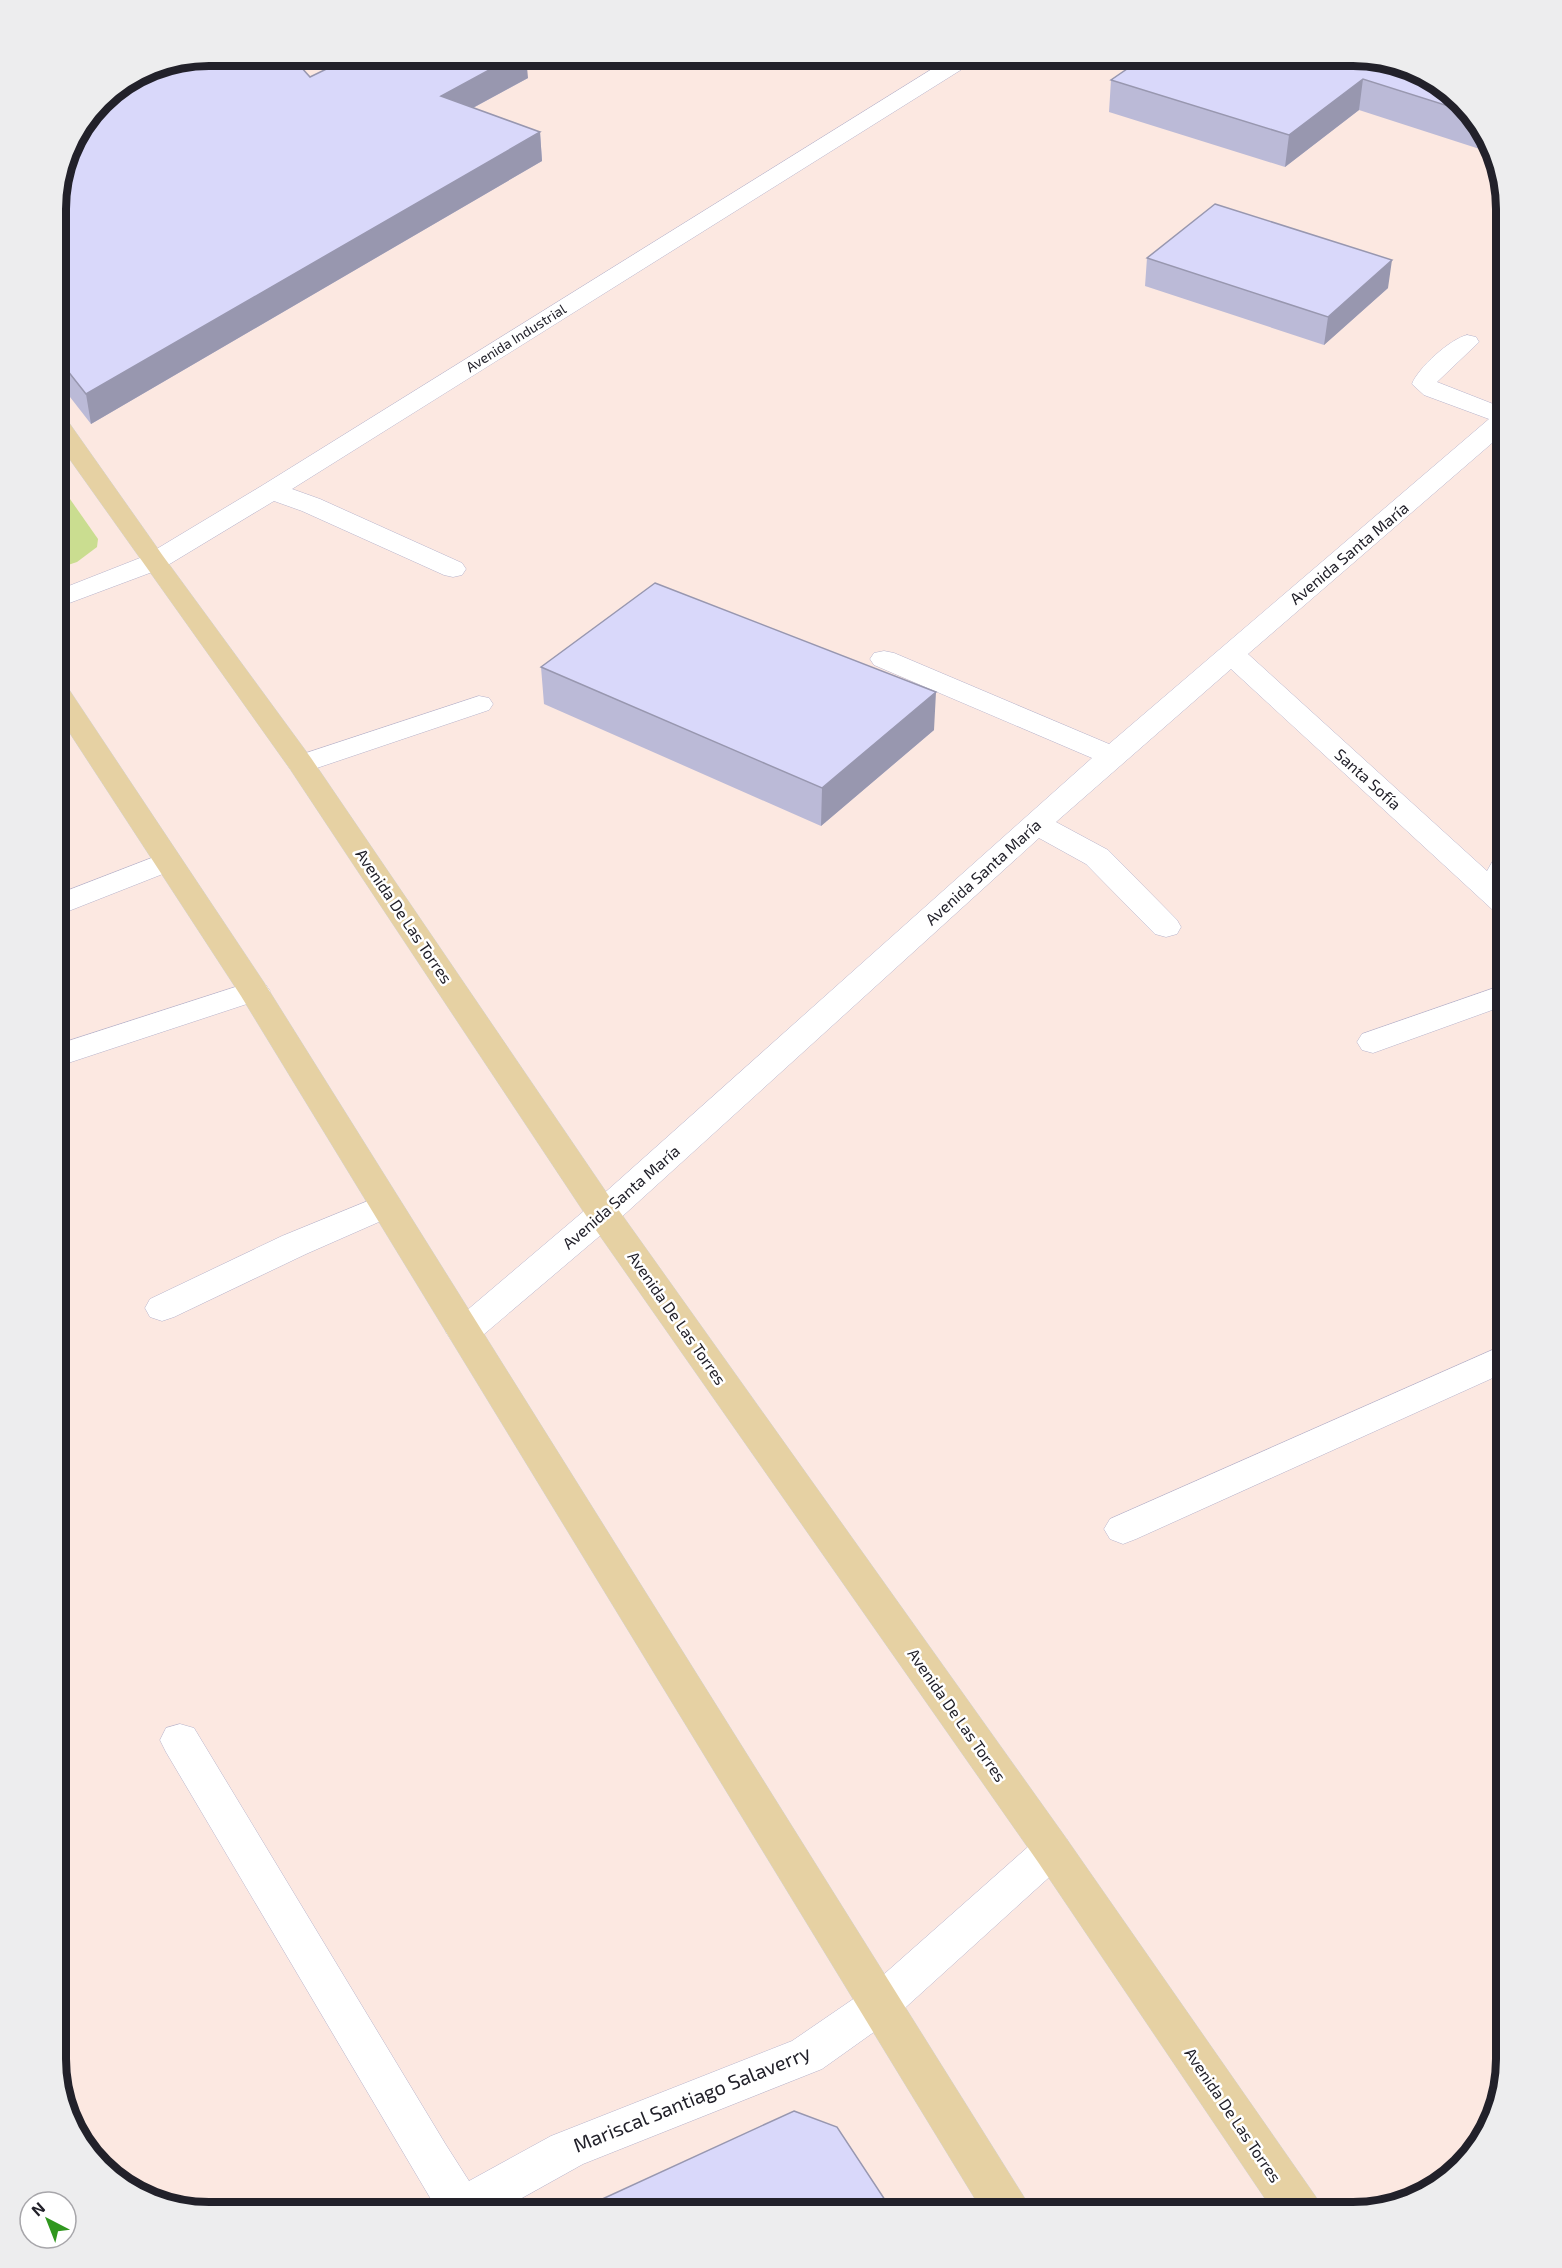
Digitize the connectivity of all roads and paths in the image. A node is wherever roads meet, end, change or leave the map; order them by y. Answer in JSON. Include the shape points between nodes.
{"nodes":[{"id":1,"x":951,"y":66,"type":"edge"},
{"id":2,"x":1467,"y":342,"type":"dead end"},
{"id":3,"x":1496,"y":414,"type":"edge"},
{"id":4,"x":1496,"y":427,"type":"edge"},
{"id":5,"x":66,"y":436,"type":"edge"},
{"id":6,"x":1479,"y":443,"type":"junction"},
{"id":7,"x":1496,"y":450,"type":"edge"},
{"id":8,"x":272,"y":491,"type":"junction"},
{"id":9,"x":154,"y":562,"type":"junction"},
{"id":10,"x":453,"y":569,"type":"dead end"},
{"id":11,"x":66,"y":596,"type":"edge"},
{"id":12,"x":1230,"y":653,"type":"junction"},
{"id":13,"x":884,"y":659,"type":"dead end"},
{"id":14,"x":479,"y":704,"type":"dead end"},
{"id":15,"x":66,"y":706,"type":"edge"},
{"id":16,"x":1112,"y":756,"type":"junction"},
{"id":17,"x":302,"y":764,"type":"junction"},
{"id":18,"x":1036,"y":824,"type":"junction"},
{"id":19,"x":166,"y":861,"type":"junction"},
{"id":20,"x":1496,"y":895,"type":"edge"},
{"id":21,"x":66,"y":902,"type":"edge"},
{"id":22,"x":1166,"y":927,"type":"dead end"},
{"id":23,"x":254,"y":991,"type":"junction"},
{"id":24,"x":1496,"y":998,"type":"edge"},
{"id":25,"x":1373,"y":1042,"type":"dead end"},
{"id":26,"x":66,"y":1053,"type":"edge"},
{"id":27,"x":385,"y":1206,"type":"junction"},
{"id":28,"x":603,"y":1214,"type":"junction"},
{"id":29,"x":162,"y":1308,"type":"dead end"},
{"id":30,"x":464,"y":1332,"type":"junction"},
{"id":31,"x":1496,"y":1361,"type":"edge"},
{"id":32,"x":1123,"y":1529,"type":"dead end"},
{"id":33,"x":180,"y":1740,"type":"dead end"},
{"id":34,"x":1052,"y":1850,"type":"junction"},
{"id":35,"x":880,"y":2004,"type":"junction"},
{"id":36,"x":453,"y":2202,"type":"edge"},
{"id":37,"x":473,"y":2202,"type":"edge"},
{"id":38,"x":1002,"y":2202,"type":"edge"},
{"id":39,"x":1293,"y":2202,"type":"edge"}],
"edges":[{"from":1,"to":8,"type":"street","name":"Avenida Industrial"},
{"from":2,"to":3,"type":"street","via":[[1427,376],[1424,384]]},
{"from":4,"to":6,"type":"street","name":"Avenida Santa María"},
{"from":5,"to":9,"type":"main road","name":"Avenida De Las Torres"},
{"from":6,"to":7,"type":"street"},
{"from":6,"to":12,"type":"street","name":"Avenida Santa María"},
{"from":8,"to":9,"type":"street","name":"Avenida Industrial"},
{"from":8,"to":10,"type":"street"},
{"from":9,"to":11,"type":"street","name":"Avenida Industrial"},
{"from":9,"to":17,"type":"main road","name":"Avenida De Las Torres"},
{"from":12,"to":16,"type":"street","name":"Avenida Santa María"},
{"from":12,"to":20,"type":"street","name":"Santa Sofía"},
{"from":13,"to":16,"type":"street"},
{"from":14,"to":17,"type":"street"},
{"from":15,"to":19,"type":"main road"},
{"from":16,"to":18,"type":"street","name":"Avenida Santa María"},
{"from":17,"to":28,"type":"main road","name":"Avenida De Las Torres"},
{"from":18,"to":22,"type":"street","via":[[1097,857]]},
{"from":18,"to":28,"type":"street","name":"Avenida Santa María"},
{"from":19,"to":21,"type":"street"},
{"from":19,"to":23,"type":"main road"},
{"from":23,"to":26,"type":"street"},
{"from":23,"to":27,"type":"main road"},
{"from":24,"to":25,"type":"street"},
{"from":27,"to":29,"type":"street"},
{"from":27,"to":30,"type":"main road"},
{"from":28,"to":30,"type":"street","name":"Avenida Santa María"},
{"from":28,"to":34,"type":"main road","name":"Avenida De Las Torres"},
{"from":30,"to":35,"type":"main road"},
{"from":31,"to":32,"type":"street"},
{"from":33,"to":36,"type":"street"},
{"from":34,"to":35,"type":"street","name":"Mariscal Santiago Salaverry"},
{"from":34,"to":39,"type":"main road","name":"Avenida De Las Torres"},
{"from":35,"to":37,"type":"street","name":"Mariscal Santiago Salaverry","via":[[807,2055],[567,2150]]},
{"from":35,"to":38,"type":"main road"}]}
